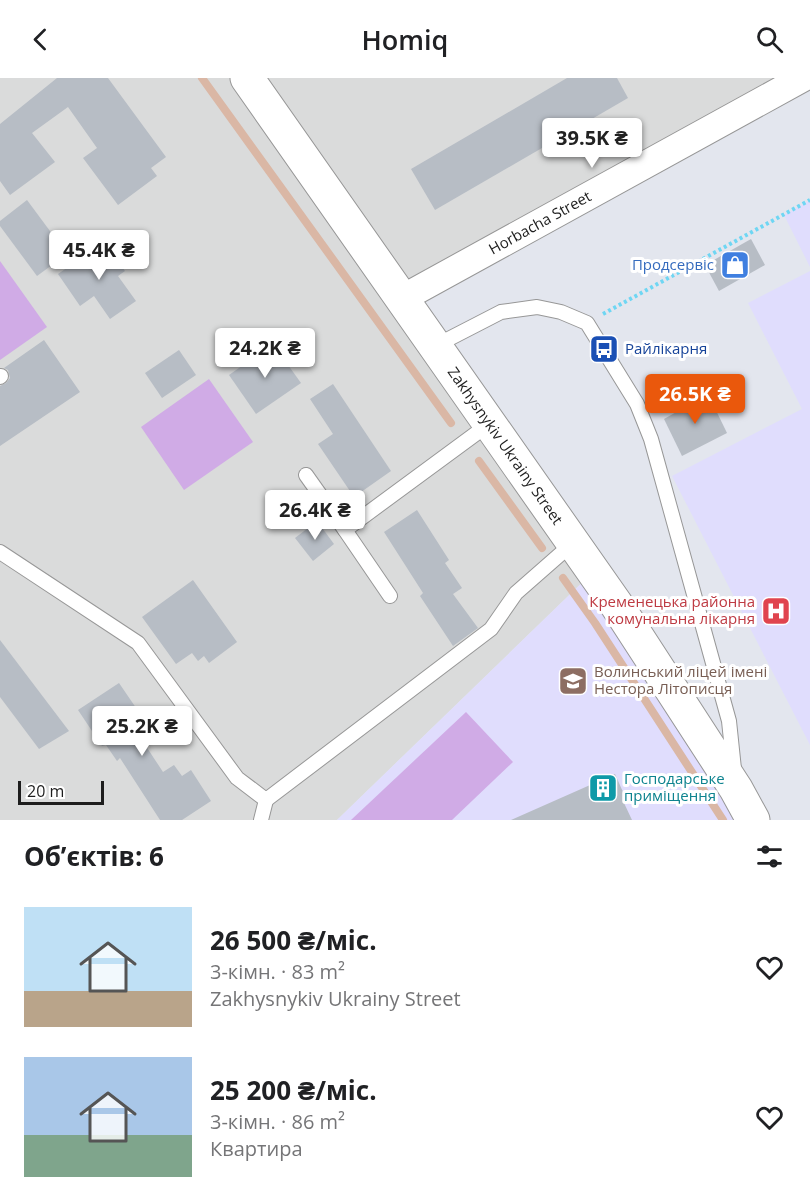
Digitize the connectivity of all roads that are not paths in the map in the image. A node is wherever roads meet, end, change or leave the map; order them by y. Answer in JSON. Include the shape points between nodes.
{"nodes":[{"id":1,"x":247,"y":78,"type":"edge"},
{"id":2,"x":803,"y":78,"type":"edge"},
{"id":3,"x":403,"y":298,"type":"junction"},
{"id":4,"x":435,"y":346,"type":"junction"},
{"id":5,"x":489,"y":424,"type":"junction"},
{"id":6,"x":306,"y":475,"type":"dead end"},
{"id":7,"x":345,"y":530,"type":"junction"},
{"id":8,"x":573,"y":543,"type":"junction"},
{"id":9,"x":0,"y":552,"type":"edge"},
{"id":10,"x":390,"y":596,"type":"dead end"},
{"id":11,"x":735,"y":789,"type":"junction"},
{"id":12,"x":266,"y":800,"type":"junction"},
{"id":13,"x":261,"y":820,"type":"edge"},
{"id":14,"x":753,"y":820,"type":"edge"}],
"edges":[{"from":1,"to":3,"type":"street","name":"Zakhysnykiv Ukrainy Street"},
{"from":2,"to":3,"type":"street","name":"Horbacha Street"},
{"from":3,"to":4,"type":"street","name":"Zakhysnykiv Ukrainy Street"},
{"from":4,"to":5,"type":"street","name":"Zakhysnykiv Ukrainy Street"},
{"from":4,"to":11,"type":"lane","via":[[501,312],[537,306],[587,323],[638,404],[651,439],[729,721]]},
{"from":5,"to":7,"type":"lane"},
{"from":5,"to":8,"type":"street","name":"Zakhysnykiv Ukrainy Street"},
{"from":6,"to":7,"type":"lane"},
{"from":7,"to":10,"type":"lane"},
{"from":8,"to":11,"type":"street","name":"Zakhysnykiv Ukrainy Street"},
{"from":8,"to":12,"type":"lane","via":[[516,593],[491,629]]},
{"from":9,"to":12,"type":"lane","via":[[138,643],[237,778]]},
{"from":11,"to":14,"type":"street","name":"Zakhysnykiv Ukrainy Street"},
{"from":12,"to":13,"type":"lane"}]}
